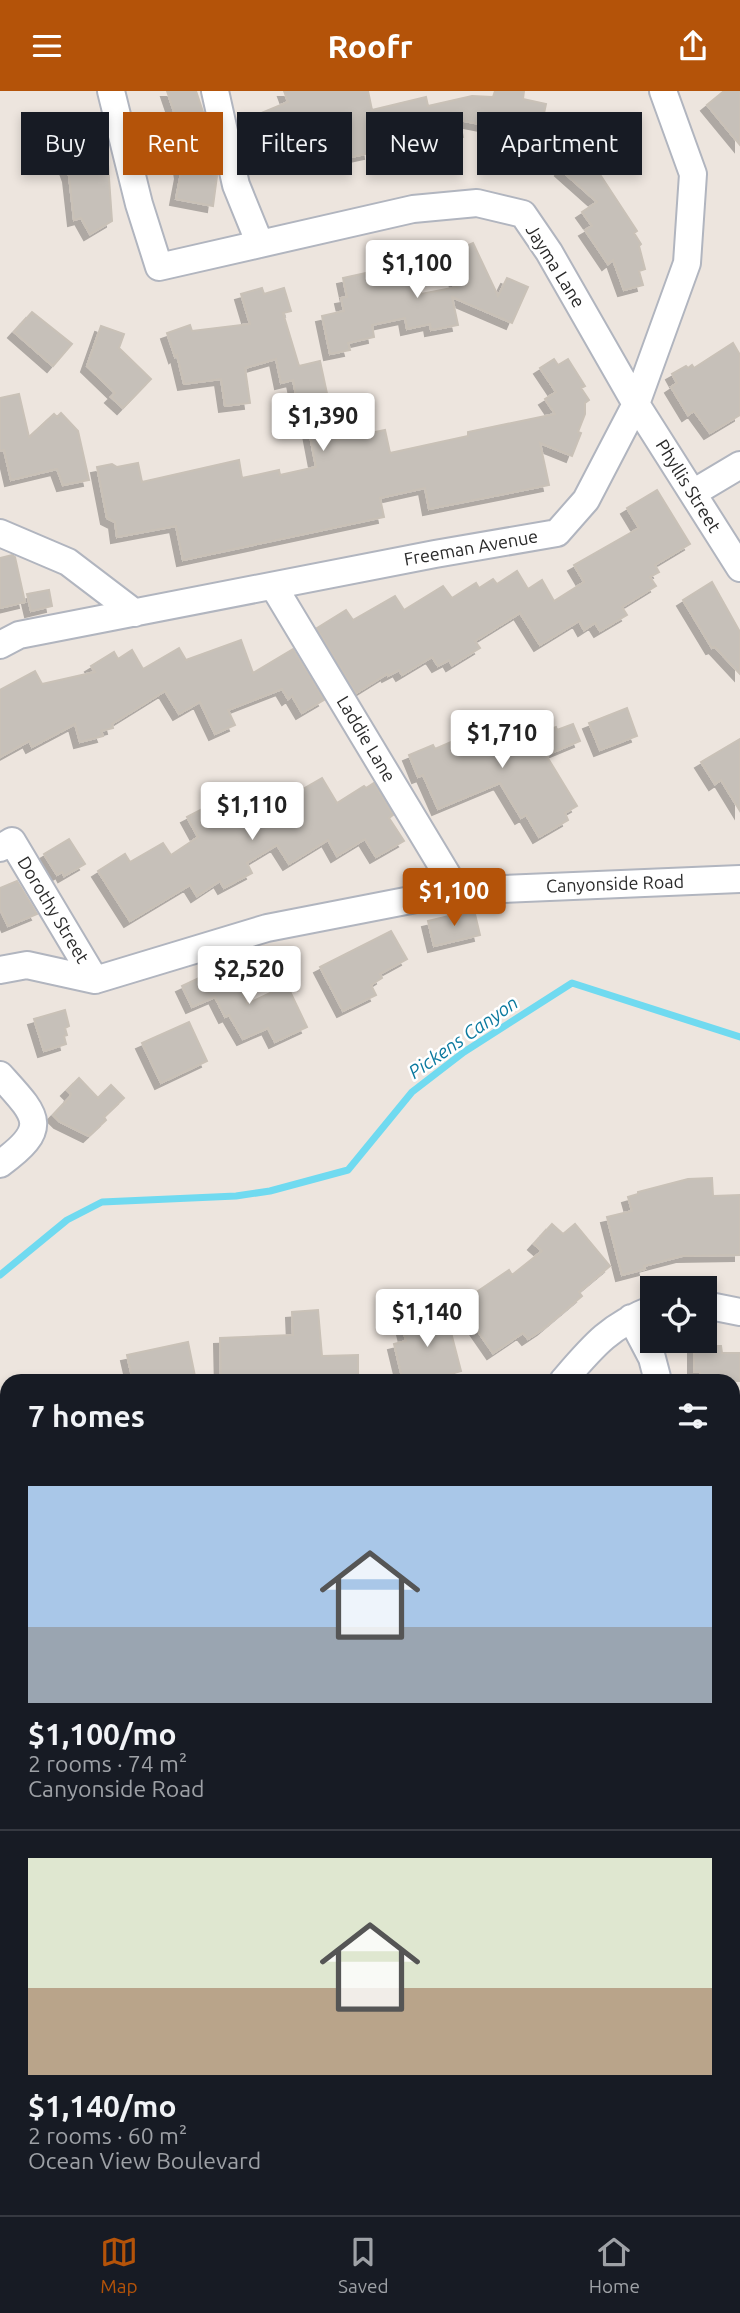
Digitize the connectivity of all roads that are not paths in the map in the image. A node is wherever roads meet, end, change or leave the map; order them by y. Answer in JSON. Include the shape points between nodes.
{"nodes":[{"id":1,"x":111,"y":91,"type":"edge"},
{"id":2,"x":215,"y":91,"type":"edge"},
{"id":3,"x":663,"y":91,"type":"edge"},
{"id":4,"x":260,"y":244,"type":"junction"},
{"id":5,"x":636,"y":404,"type":"junction"},
{"id":6,"x":740,"y":465,"type":"edge"},
{"id":7,"x":693,"y":493,"type":"junction"},
{"id":8,"x":0,"y":533,"type":"edge"},
{"id":9,"x":740,"y":568,"type":"edge"},
{"id":10,"x":274,"y":587,"type":"junction"},
{"id":11,"x":135,"y":613,"type":"junction"},
{"id":12,"x":0,"y":645,"type":"edge"},
{"id":13,"x":6,"y":844,"type":"edge"},
{"id":14,"x":740,"y":879,"type":"edge"},
{"id":15,"x":457,"y":891,"type":"junction"},
{"id":16,"x":0,"y":970,"type":"edge"},
{"id":17,"x":95,"y":980,"type":"junction"},
{"id":18,"x":0,"y":1075,"type":"edge"},
{"id":19,"x":0,"y":1164,"type":"edge"},
{"id":20,"x":717,"y":1308,"type":"edge"},
{"id":21,"x":740,"y":1313,"type":"edge"},
{"id":22,"x":640,"y":1314,"type":"edge"},
{"id":23,"x":651,"y":1353,"type":"edge"},
{"id":24,"x":569,"y":1374,"type":"edge"},
{"id":25,"x":657,"y":1374,"type":"edge"}],
"edges":[{"from":1,"to":4,"type":"street","name":"Jayma Lane","via":[[159,267]]},
{"from":2,"to":4,"type":"street","via":[[236,185]]},
{"from":3,"to":5,"type":"street","name":"Freeman Avenue","via":[[693,174],[687,263]]},
{"from":4,"to":5,"type":"street","name":"Jayma Lane","via":[[413,209],[477,203],[523,214]]},
{"from":5,"to":7,"type":"street","name":"Phyllis Street"},
{"from":5,"to":10,"type":"street","name":"Freeman Avenue","via":[[586,500],[557,533]]},
{"from":6,"to":7,"type":"street"},
{"from":7,"to":9,"type":"street","name":"Phyllis Street"},
{"from":8,"to":11,"type":"street","via":[[68,562]]},
{"from":10,"to":11,"type":"street","name":"Freeman Avenue"},
{"from":10,"to":15,"type":"street","name":"Laddie Lane"},
{"from":11,"to":12,"type":"street","name":"Freeman Avenue","via":[[19,635]]},
{"from":13,"to":17,"type":"street","name":"Dorothy Street"},
{"from":14,"to":15,"type":"street","name":"Canyonside Road"},
{"from":15,"to":17,"type":"street","name":"Canyonside Road","via":[[267,928]]},
{"from":16,"to":17,"type":"street","name":"Canyonside Road","via":[[27,965]]},
{"from":18,"to":19,"type":"street","via":[[30,1111],[33,1132],[26,1144]]},
{"from":20,"to":21,"type":"street"},
{"from":22,"to":24,"type":"street","via":[[611,1329]]},
{"from":23,"to":25,"type":"street"}]}
